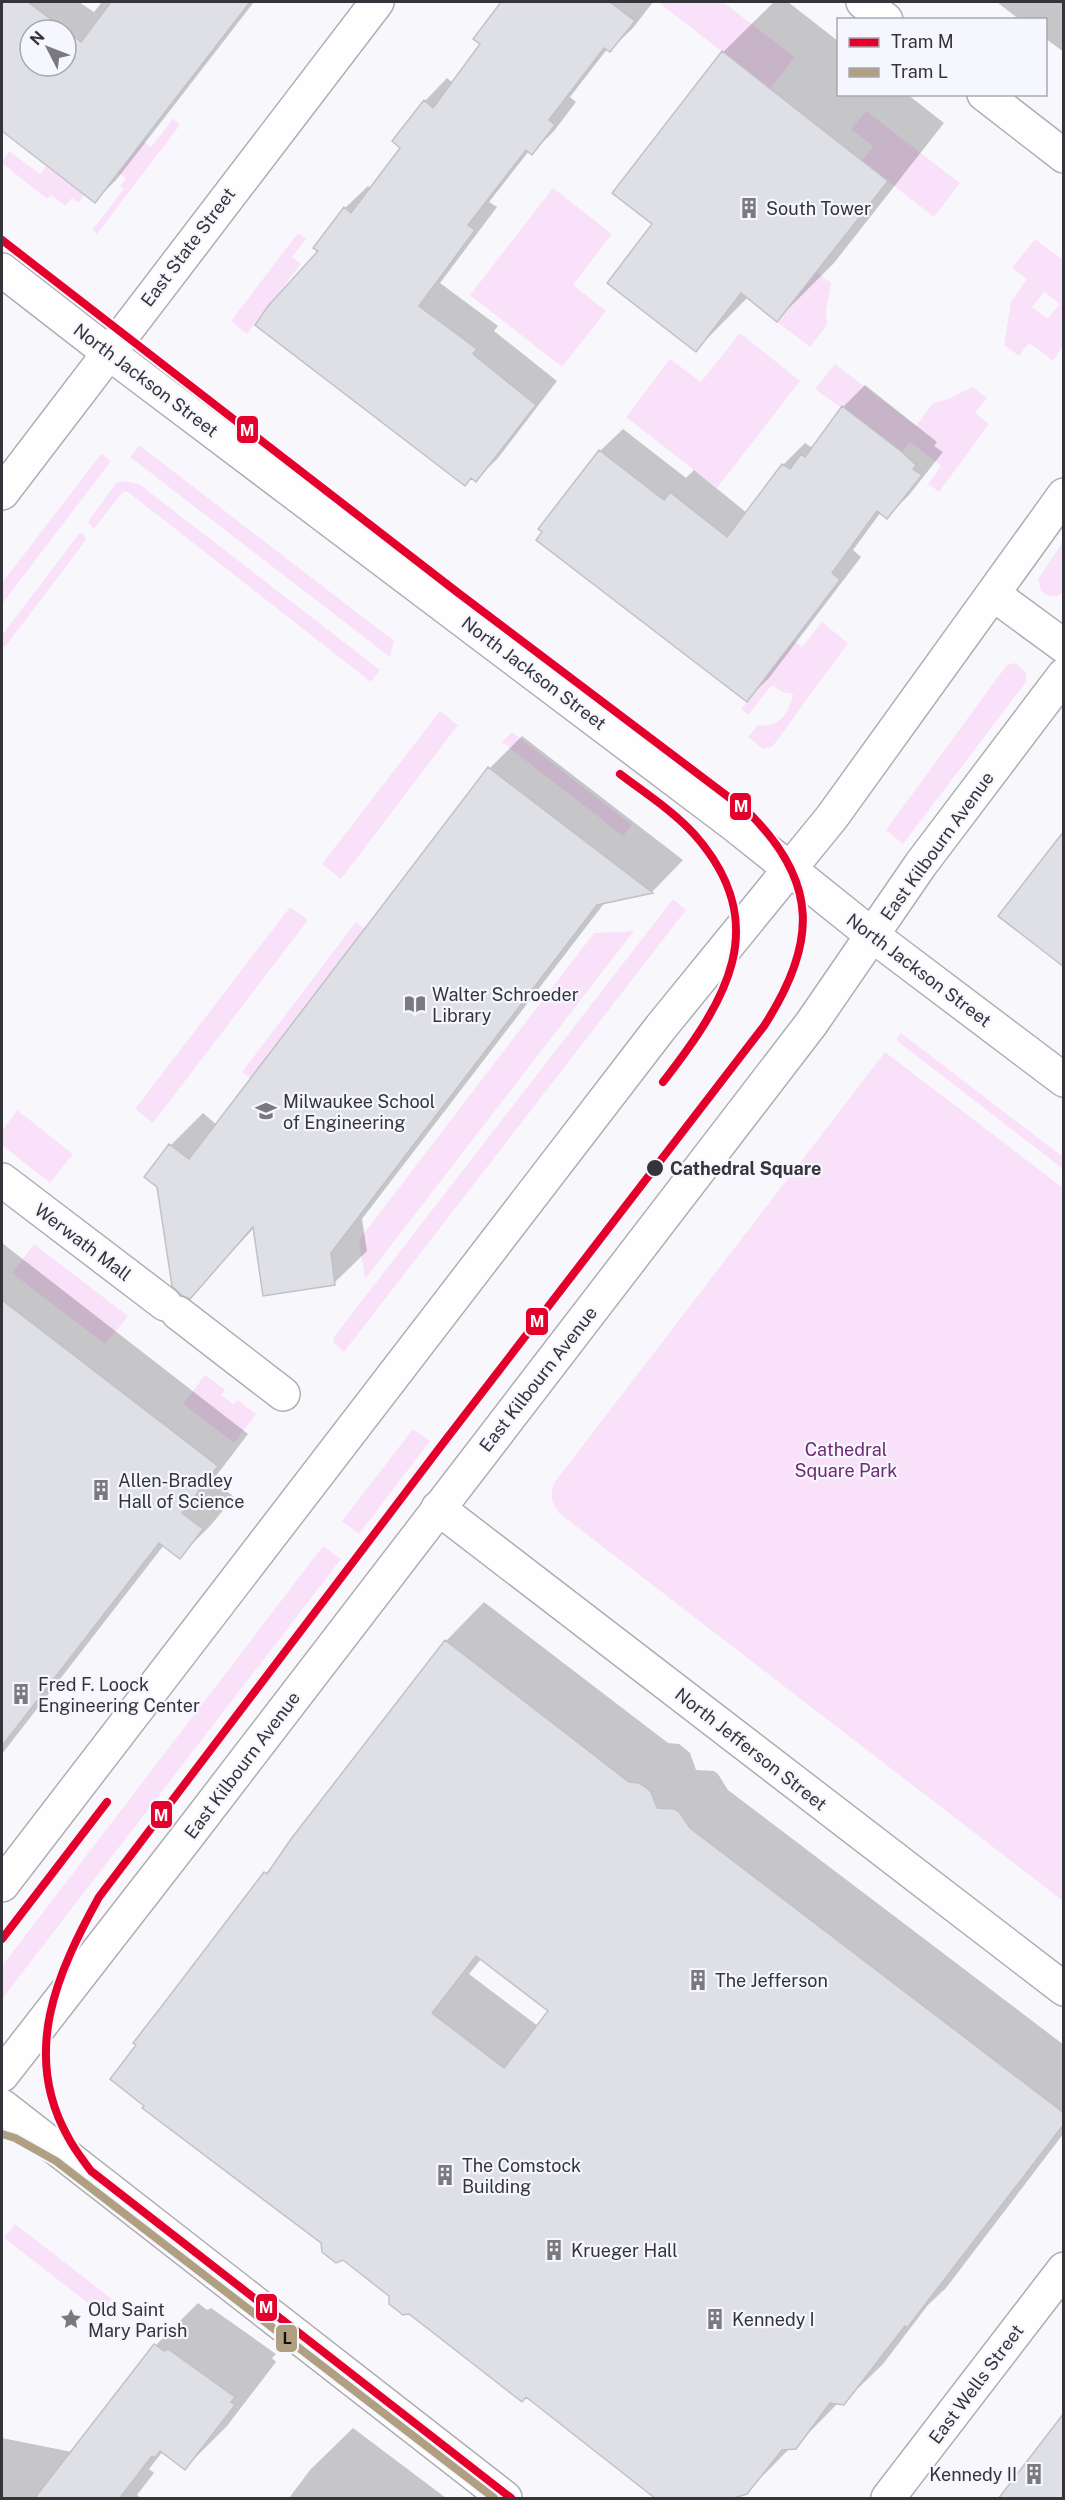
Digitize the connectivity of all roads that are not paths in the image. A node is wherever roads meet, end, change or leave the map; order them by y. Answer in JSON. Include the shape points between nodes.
{"nodes":[{"id":1,"x":377,"y":2,"type":"edge"},
{"id":2,"x":863,"y":2,"type":"edge"},
{"id":3,"x":883,"y":18,"type":"edge"},
{"id":4,"x":987,"y":96,"type":"edge"},
{"id":5,"x":1064,"y":156,"type":"edge"},
{"id":6,"x":2,"y":270,"type":"edge"},
{"id":7,"x":109,"y":353,"type":"junction"},
{"id":8,"x":2,"y":493,"type":"edge"},
{"id":9,"x":1064,"y":495,"type":"edge"},
{"id":10,"x":993,"y":594,"type":"junction"},
{"id":11,"x":1064,"y":646,"type":"edge"},
{"id":12,"x":1064,"y":675,"type":"edge"},
{"id":13,"x":788,"y":869,"type":"junction"},
{"id":14,"x":872,"y":935,"type":"junction"},
{"id":15,"x":1064,"y":1080,"type":"edge"},
{"id":16,"x":2,"y":1180,"type":"edge"},
{"id":17,"x":283,"y":1394,"type":"dead end"},
{"id":18,"x":438,"y":1508,"type":"junction"},
{"id":19,"x":2,"y":1885,"type":"edge"},
{"id":20,"x":1064,"y":1989,"type":"edge"},
{"id":21,"x":2,"y":2075,"type":"edge"},
{"id":22,"x":2,"y":2106,"type":"edge"},
{"id":23,"x":1064,"y":2269,"type":"edge"},
{"id":24,"x":505,"y":2499,"type":"edge"},
{"id":25,"x":888,"y":2499,"type":"edge"}],
"edges":[{"from":1,"to":7,"type":"street","name":"East State Street"},
{"from":2,"to":3,"type":"street"},
{"from":4,"to":5,"type":"street"},
{"from":6,"to":7,"type":"street","name":"North Jackson Street"},
{"from":7,"to":8,"type":"street","name":"East State Street"},
{"from":7,"to":13,"type":"street","name":"North Jackson Street"},
{"from":9,"to":10,"type":"street"},
{"from":10,"to":11,"type":"street"},
{"from":10,"to":13,"type":"street","via":[[832,817]]},
{"from":12,"to":14,"type":"street","name":"East Kilbourn Avenue"},
{"from":13,"to":14,"type":"street","name":"North Jackson Street"},
{"from":13,"to":19,"type":"street","via":[[661,1027]]},
{"from":14,"to":15,"type":"street","name":"North Jackson Street"},
{"from":14,"to":18,"type":"street","name":"East Kilbourn Avenue","via":[[811,1024]]},
{"from":16,"to":17,"type":"street","name":"Werwath Mall"},
{"from":18,"to":20,"type":"street","name":"North Jefferson Street"},
{"from":18,"to":21,"type":"street","name":"East Kilbourn Avenue"},
{"from":22,"to":24,"type":"street"},
{"from":23,"to":25,"type":"street","name":"East Wells Street"}]}
